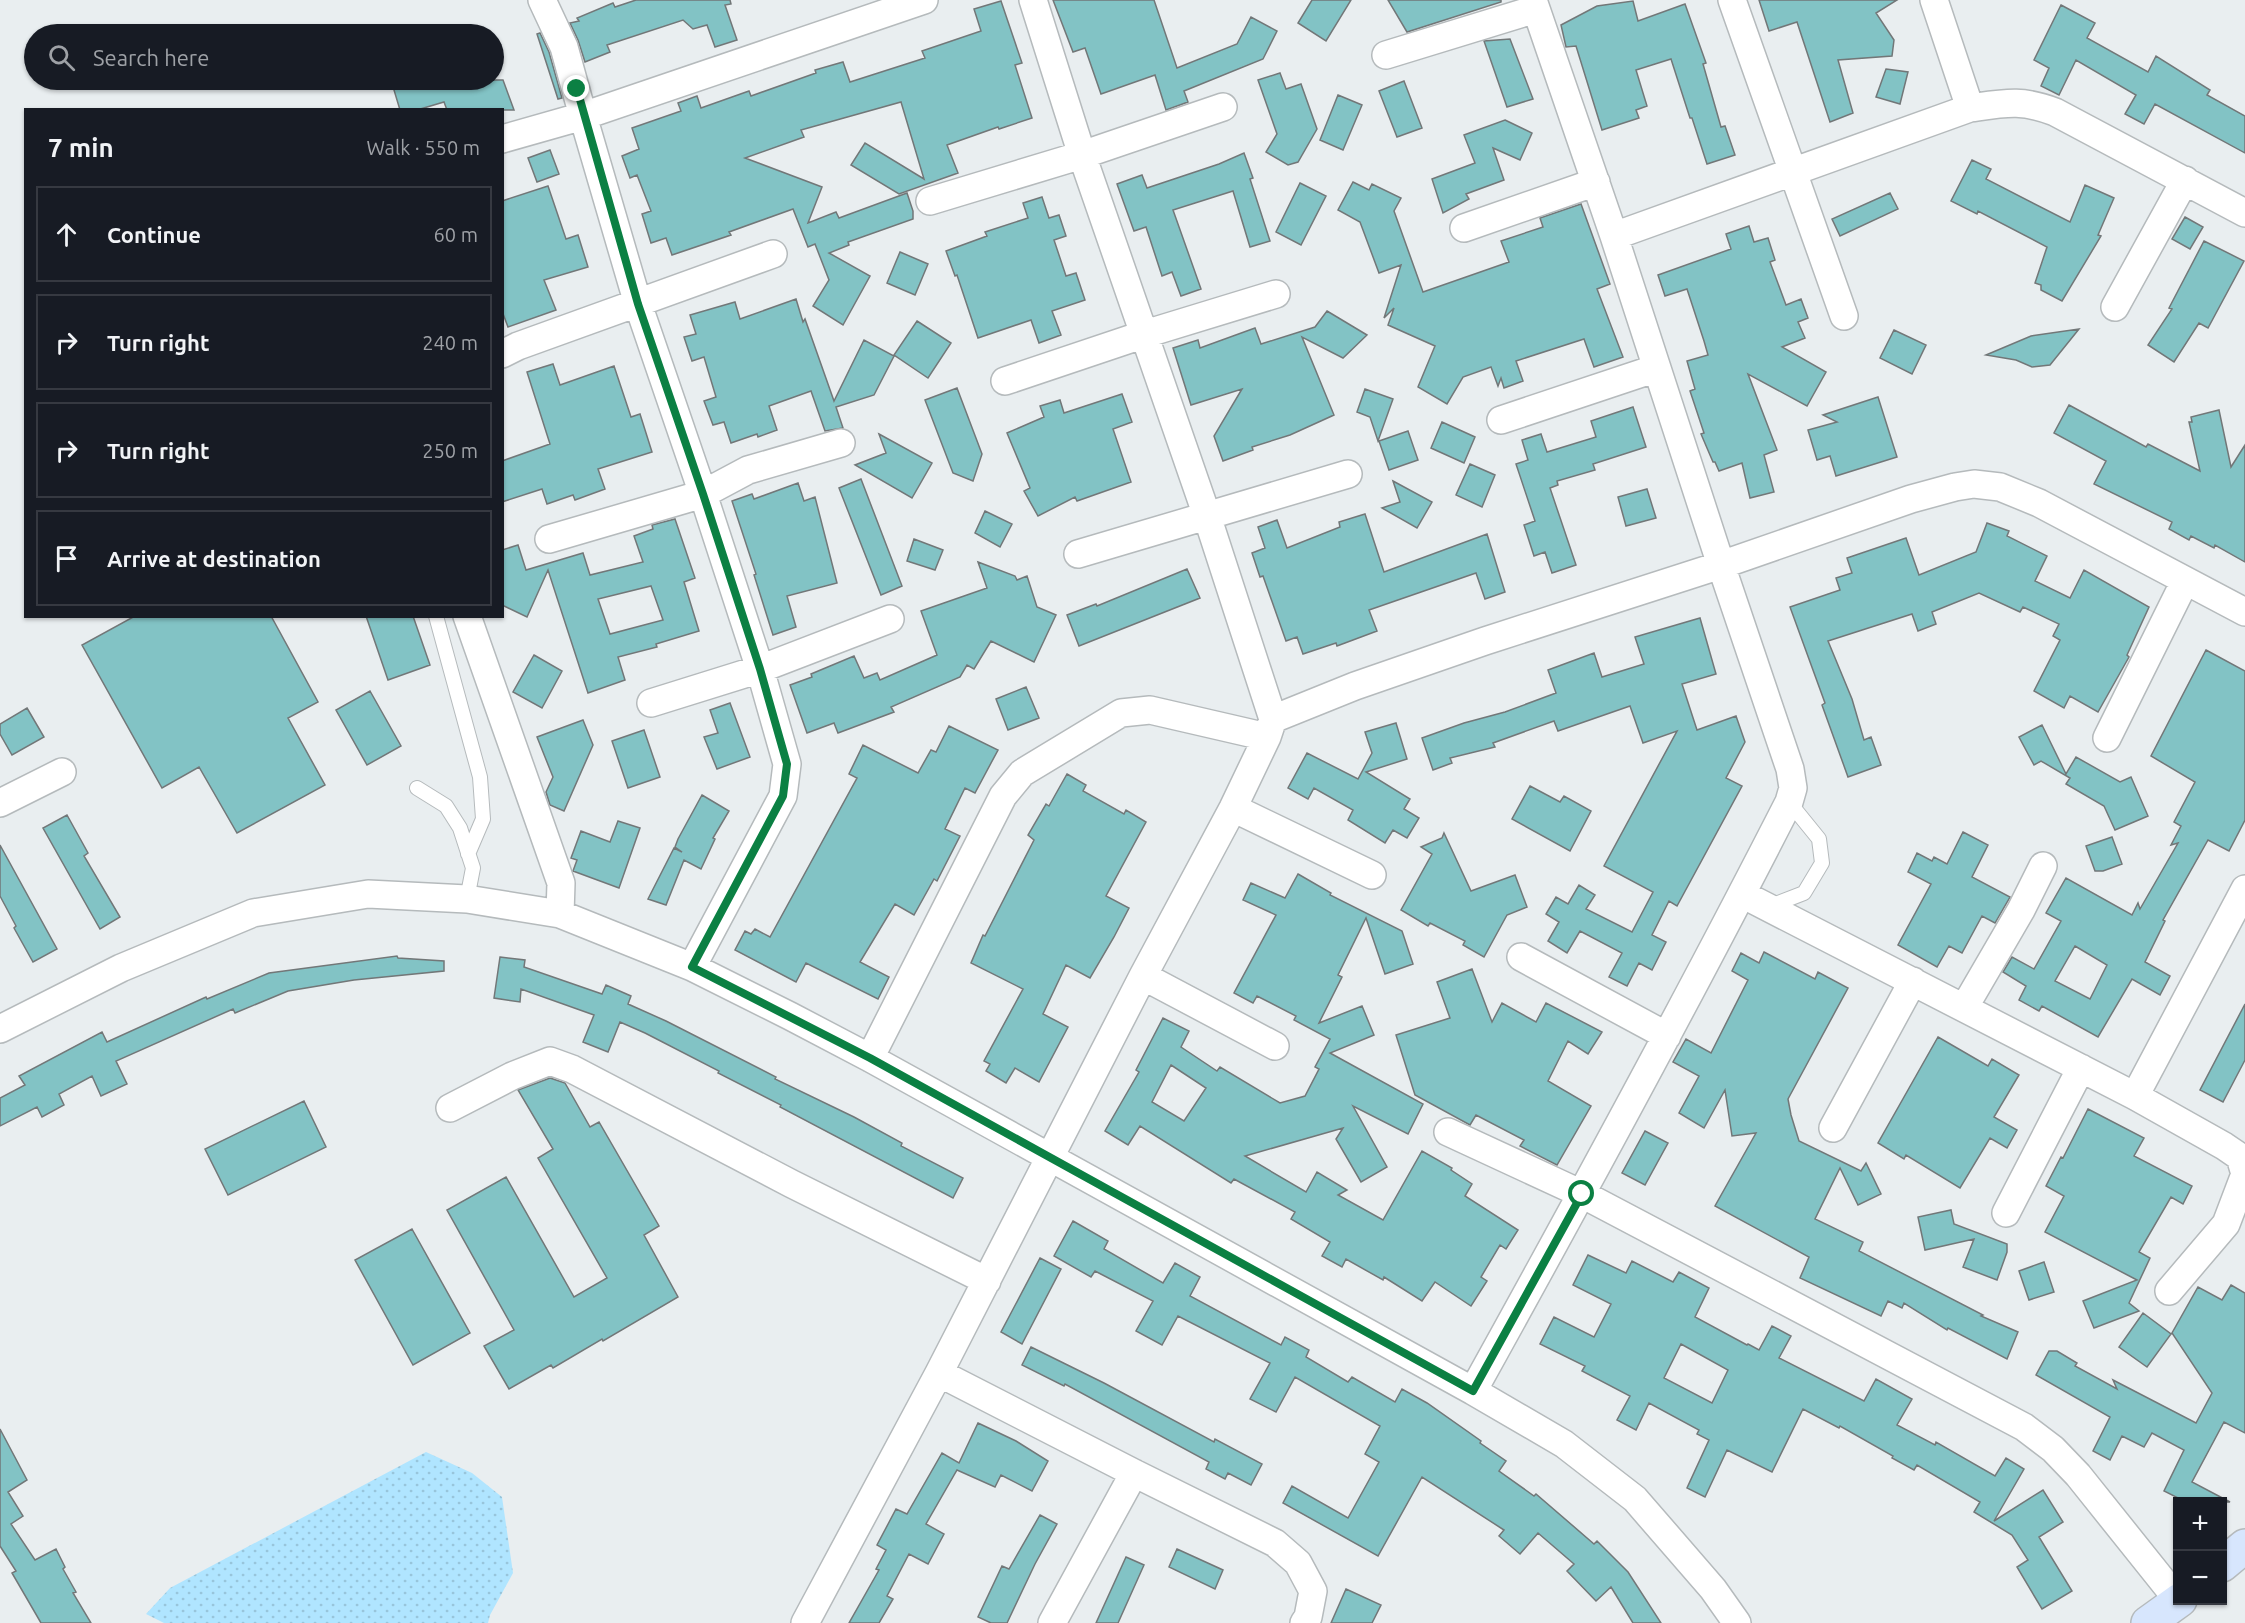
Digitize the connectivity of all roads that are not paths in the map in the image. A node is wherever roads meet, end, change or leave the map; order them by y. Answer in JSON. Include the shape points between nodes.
{"nodes":[{"id":1,"x":542,"y":0,"type":"edge"},
{"id":2,"x":924,"y":0,"type":"edge"},
{"id":3,"x":1033,"y":0,"type":"edge"},
{"id":4,"x":1732,"y":0,"type":"edge"},
{"id":5,"x":1934,"y":0,"type":"edge"},
{"id":6,"x":1535,"y":5,"type":"edge"},
{"id":7,"x":1386,"y":55,"type":"dead end"},
{"id":8,"x":1223,"y":107,"type":"dead end"},
{"id":9,"x":1971,"y":108,"type":"junction"},
{"id":10,"x":583,"y":116,"type":"junction"},
{"id":11,"x":504,"y":139,"type":"edge"},
{"id":12,"x":1082,"y":155,"type":"junction"},
{"id":13,"x":1793,"y":172,"type":"junction"},
{"id":14,"x":2185,"y":180,"type":"junction"},
{"id":15,"x":1596,"y":183,"type":"junction"},
{"id":16,"x":930,"y":201,"type":"dead end"},
{"id":17,"x":2245,"y":213,"type":"edge"},
{"id":18,"x":1464,"y":228,"type":"dead end"},
{"id":19,"x":1614,"y":236,"type":"junction"},
{"id":20,"x":774,"y":254,"type":"dead end"},
{"id":21,"x":1276,"y":294,"type":"dead end"},
{"id":22,"x":638,"y":304,"type":"junction"},
{"id":23,"x":2115,"y":307,"type":"dead end"},
{"id":24,"x":1844,"y":316,"type":"dead end"},
{"id":25,"x":1145,"y":334,"type":"junction"},
{"id":26,"x":504,"y":353,"type":"edge"},
{"id":27,"x":1657,"y":368,"type":"junction"},
{"id":28,"x":1005,"y":381,"type":"dead end"},
{"id":29,"x":1500,"y":420,"type":"dead end"},
{"id":30,"x":841,"y":443,"type":"dead end"},
{"id":31,"x":1348,"y":474,"type":"dead end"},
{"id":32,"x":703,"y":494,"type":"junction"},
{"id":33,"x":1207,"y":516,"type":"junction"},
{"id":34,"x":549,"y":538,"type":"dead end"},
{"id":35,"x":1078,"y":554,"type":"dead end"},
{"id":36,"x":1721,"y":565,"type":"junction"},
{"id":37,"x":2185,"y":581,"type":"junction"},
{"id":38,"x":2245,"y":612,"type":"edge"},
{"id":39,"x":437,"y":618,"type":"edge"},
{"id":40,"x":468,"y":618,"type":"edge"},
{"id":41,"x":890,"y":619,"type":"dead end"},
{"id":42,"x":760,"y":669,"type":"junction"},
{"id":43,"x":651,"y":703,"type":"dead end"},
{"id":44,"x":1270,"y":728,"type":"junction"},
{"id":45,"x":2107,"y":738,"type":"dead end"},
{"id":46,"x":62,"y":772,"type":"dead end"},
{"id":47,"x":417,"y":788,"type":"dead end"},
{"id":48,"x":0,"y":802,"type":"edge"},
{"id":49,"x":1789,"y":802,"type":"junction"},
{"id":50,"x":1233,"y":808,"type":"junction"},
{"id":51,"x":468,"y":854,"type":"junction"},
{"id":52,"x":2043,"y":867,"type":"dead end"},
{"id":53,"x":1372,"y":875,"type":"dead end"},
{"id":54,"x":2245,"y":889,"type":"edge"},
{"id":55,"x":1742,"y":894,"type":"junction"},
{"id":56,"x":467,"y":899,"type":"junction"},
{"id":57,"x":1768,"y":907,"type":"junction"},
{"id":58,"x":560,"y":914,"type":"junction"},
{"id":59,"x":1521,"y":957,"type":"dead end"},
{"id":60,"x":692,"y":967,"type":"junction"},
{"id":61,"x":1143,"y":976,"type":"junction"},
{"id":62,"x":1912,"y":981,"type":"junction"},
{"id":63,"x":1964,"y":1008,"type":"junction"},
{"id":64,"x":0,"y":1029,"type":"edge"},
{"id":65,"x":1667,"y":1036,"type":"junction"},
{"id":66,"x":1275,"y":1046,"type":"dead end"},
{"id":67,"x":870,"y":1058,"type":"junction"},
{"id":68,"x":2081,"y":1068,"type":"junction"},
{"id":69,"x":2135,"y":1096,"type":"junction"},
{"id":70,"x":450,"y":1108,"type":"dead end"},
{"id":71,"x":1833,"y":1128,"type":"dead end"},
{"id":72,"x":1448,"y":1132,"type":"dead end"},
{"id":73,"x":1051,"y":1159,"type":"junction"},
{"id":74,"x":1582,"y":1194,"type":"junction"},
{"id":75,"x":2006,"y":1213,"type":"dead end"},
{"id":76,"x":987,"y":1281,"type":"junction"},
{"id":77,"x":2169,"y":1290,"type":"dead end"},
{"id":78,"x":939,"y":1373,"type":"junction"},
{"id":79,"x":1473,"y":1391,"type":"junction"},
{"id":80,"x":1134,"y":1473,"type":"junction"},
{"id":81,"x":2245,"y":1546,"type":"edge"},
{"id":82,"x":2227,"y":1562,"type":"edge"},
{"id":83,"x":2173,"y":1593,"type":"edge"},
{"id":84,"x":2173,"y":1604,"type":"edge"},
{"id":85,"x":806,"y":1623,"type":"edge"},
{"id":86,"x":1052,"y":1623,"type":"edge"},
{"id":87,"x":1305,"y":1623,"type":"edge"},
{"id":88,"x":1737,"y":1623,"type":"edge"},
{"id":89,"x":2148,"y":1623,"type":"edge"}],
"edges":[{"from":1,"to":10,"type":"street","via":[[564,47]]},
{"from":2,"to":10,"type":"street"},
{"from":3,"to":12,"type":"street"},
{"from":4,"to":13,"type":"street"},
{"from":5,"to":9,"type":"street"},
{"from":6,"to":7,"type":"street"},
{"from":6,"to":15,"type":"street"},
{"from":8,"to":12,"type":"street"},
{"from":9,"to":13,"type":"street"},
{"from":9,"to":14,"type":"street","via":[[2013,102],[2035,105]]},
{"from":10,"to":11,"type":"street"},
{"from":10,"to":22,"type":"street"},
{"from":12,"to":16,"type":"street"},
{"from":12,"to":25,"type":"street"},
{"from":13,"to":19,"type":"street"},
{"from":13,"to":24,"type":"street"},
{"from":14,"to":17,"type":"street"},
{"from":14,"to":23,"type":"street"},
{"from":15,"to":18,"type":"street"},
{"from":15,"to":19,"type":"street"},
{"from":19,"to":27,"type":"street"},
{"from":20,"to":22,"type":"street"},
{"from":21,"to":25,"type":"street"},
{"from":22,"to":26,"type":"street"},
{"from":22,"to":32,"type":"street"},
{"from":25,"to":28,"type":"street"},
{"from":25,"to":33,"type":"street"},
{"from":27,"to":29,"type":"street"},
{"from":27,"to":36,"type":"street"},
{"from":30,"to":32,"type":"street","via":[[748,470]]},
{"from":31,"to":33,"type":"street"},
{"from":32,"to":34,"type":"street"},
{"from":32,"to":42,"type":"street"},
{"from":33,"to":35,"type":"street"},
{"from":33,"to":44,"type":"street"},
{"from":36,"to":37,"type":"street","via":[[1911,499],[1974,484],[2000,487],[2039,504]]},
{"from":36,"to":44,"type":"street","via":[[1365,682]]},
{"from":36,"to":49,"type":"street","via":[[1790,769],[1793,788]]},
{"from":37,"to":38,"type":"street"},
{"from":37,"to":45,"type":"street"},
{"from":39,"to":51,"type":"lane","via":[[480,777],[483,819]]},
{"from":40,"to":58,"type":"street","via":[[561,883]]},
{"from":41,"to":42,"type":"street"},
{"from":42,"to":43,"type":"street"},
{"from":42,"to":60,"type":"street","via":[[787,764],[783,796]]},
{"from":44,"to":50,"type":"street"},
{"from":44,"to":67,"type":"street","via":[[1150,710],[1121,713],[1022,772],[1003,796]]},
{"from":46,"to":48,"type":"street"},
{"from":47,"to":51,"type":"lane","via":[[446,806],[460,828]]},
{"from":49,"to":55,"type":"street"},
{"from":49,"to":57,"type":"lane","via":[[1819,839],[1822,863],[1804,892]]},
{"from":50,"to":53,"type":"street"},
{"from":50,"to":61,"type":"street"},
{"from":51,"to":56,"type":"lane","via":[[473,868]]},
{"from":52,"to":63,"type":"street"},
{"from":54,"to":69,"type":"street"},
{"from":55,"to":57,"type":"street"},
{"from":55,"to":65,"type":"street"},
{"from":56,"to":58,"type":"street"},
{"from":56,"to":64,"type":"street","via":[[368,894],[254,913],[121,968]]},
{"from":57,"to":62,"type":"street"},
{"from":58,"to":60,"type":"street"},
{"from":59,"to":65,"type":"street"},
{"from":60,"to":67,"type":"street"},
{"from":61,"to":66,"type":"street"},
{"from":61,"to":73,"type":"street"},
{"from":62,"to":63,"type":"street"},
{"from":62,"to":71,"type":"street"},
{"from":63,"to":68,"type":"street"},
{"from":65,"to":74,"type":"street"},
{"from":67,"to":73,"type":"street"},
{"from":68,"to":69,"type":"street"},
{"from":68,"to":75,"type":"street"},
{"from":69,"to":77,"type":"street","via":[[2240,1157],[2245,1174],[2226,1224]]},
{"from":70,"to":76,"type":"street","via":[[550,1061]]},
{"from":72,"to":74,"type":"street"},
{"from":73,"to":76,"type":"street"},
{"from":73,"to":79,"type":"street"},
{"from":74,"to":79,"type":"street"},
{"from":74,"to":83,"type":"street","via":[[2024,1427],[2078,1475]]},
{"from":76,"to":78,"type":"street"},
{"from":78,"to":80,"type":"street"},
{"from":78,"to":85,"type":"street"},
{"from":79,"to":88,"type":"street","via":[[1564,1444],[1635,1499],[1713,1589]]},
{"from":80,"to":86,"type":"street"},
{"from":80,"to":87,"type":"street","via":[[1275,1543],[1298,1563],[1313,1591]]},
{"from":81,"to":82,"type":"street"},
{"from":84,"to":89,"type":"street"}]}
